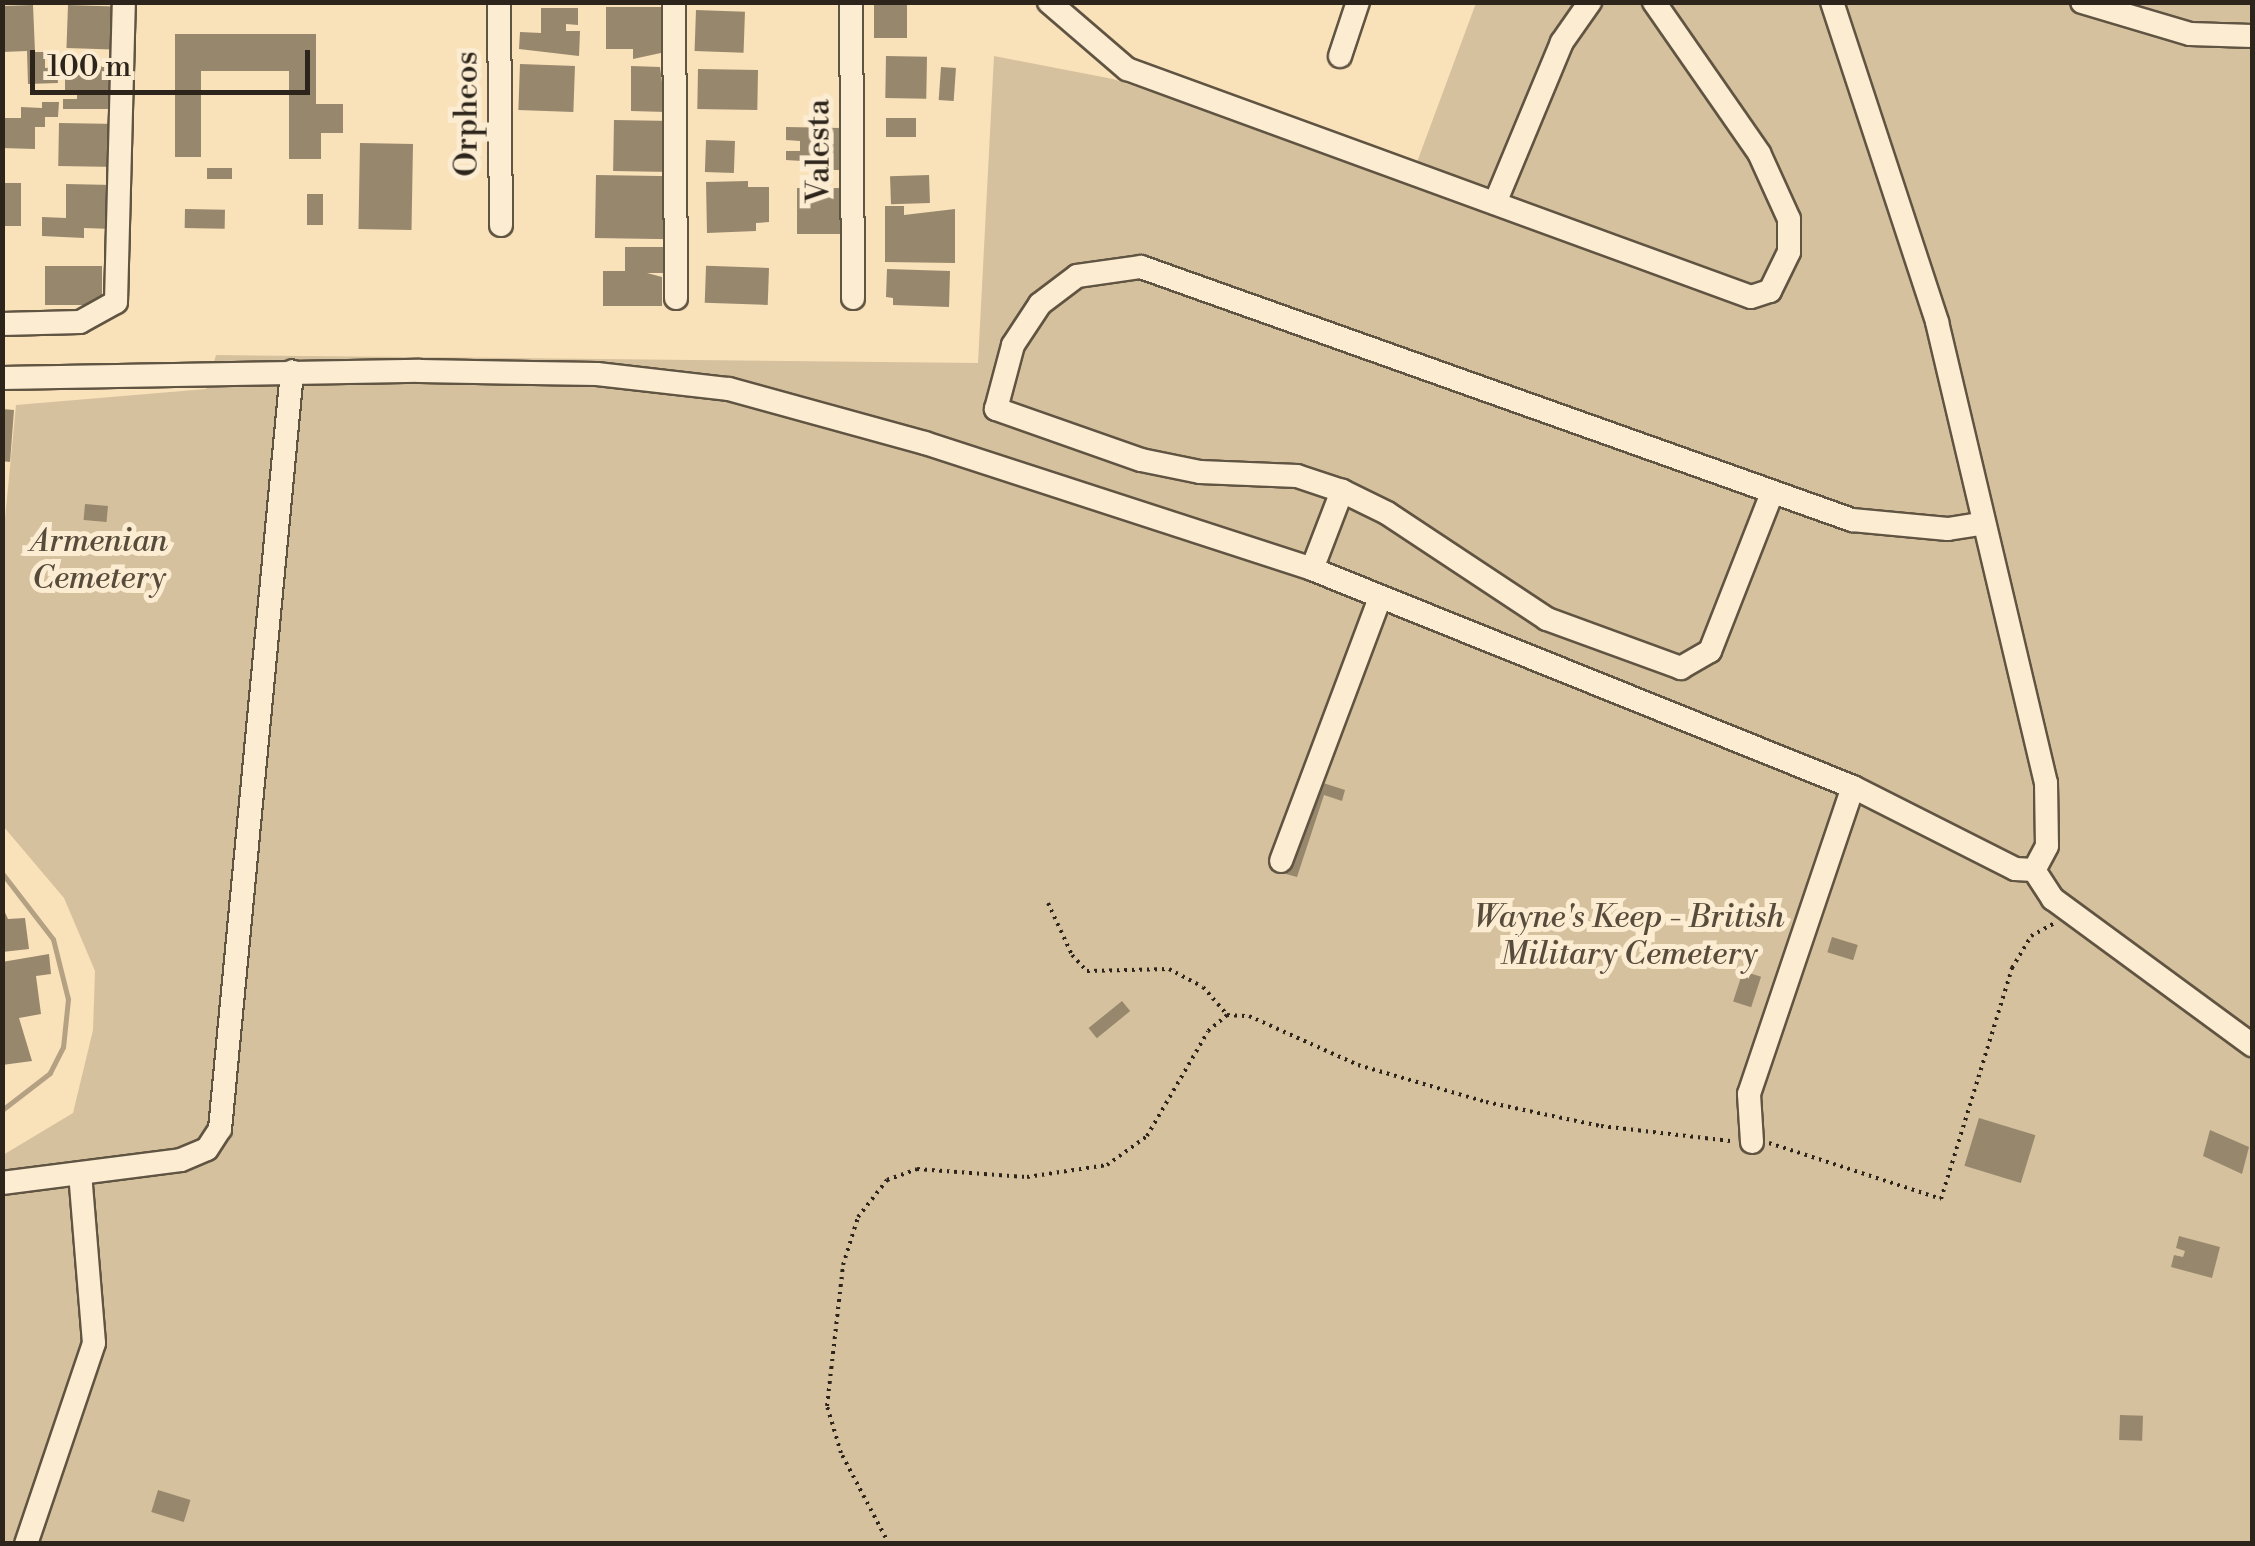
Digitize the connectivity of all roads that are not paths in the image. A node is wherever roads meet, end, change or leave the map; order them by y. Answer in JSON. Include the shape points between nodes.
{"nodes":[{"id":1,"x":124,"y":2,"type":"edge"},
{"id":2,"x":499,"y":2,"type":"edge"},
{"id":3,"x":674,"y":2,"type":"edge"},
{"id":4,"x":851,"y":2,"type":"edge"},
{"id":5,"x":1049,"y":2,"type":"edge"},
{"id":6,"x":1358,"y":2,"type":"edge"},
{"id":7,"x":1590,"y":2,"type":"edge"},
{"id":8,"x":1654,"y":2,"type":"edge"},
{"id":9,"x":1832,"y":2,"type":"edge"},
{"id":10,"x":2082,"y":2,"type":"edge"},
{"id":11,"x":2252,"y":36,"type":"edge"},
{"id":12,"x":1340,"y":56,"type":"dead end"},
{"id":13,"x":1495,"y":203,"type":"junction"},
{"id":14,"x":500,"y":225,"type":"dead end"},
{"id":15,"x":676,"y":298,"type":"dead end"},
{"id":16,"x":853,"y":298,"type":"dead end"},
{"id":17,"x":2,"y":324,"type":"edge"},
{"id":18,"x":292,"y":370,"type":"junction"},
{"id":19,"x":12,"y":378,"type":"edge"},
{"id":20,"x":1342,"y":491,"type":"junction"},
{"id":21,"x":1772,"y":493,"type":"junction"},
{"id":22,"x":1984,"y":522,"type":"junction"},
{"id":23,"x":1312,"y":569,"type":"junction"},
{"id":24,"x":1380,"y":597,"type":"junction"},
{"id":25,"x":1852,"y":786,"type":"junction"},
{"id":26,"x":1281,"y":861,"type":"dead end"},
{"id":27,"x":2034,"y":870,"type":"junction"},
{"id":28,"x":2252,"y":1045,"type":"edge"},
{"id":29,"x":1752,"y":1142,"type":"road end"},
{"id":30,"x":80,"y":1174,"type":"junction"},
{"id":31,"x":2,"y":1183,"type":"edge"},
{"id":32,"x":26,"y":1544,"type":"edge"}],
"edges":[{"from":1,"to":17,"type":"street","via":[[119,282],[112,307],[80,322]]},
{"from":2,"to":14,"type":"street","name":"Orpheos"},
{"from":3,"to":15,"type":"street"},
{"from":4,"to":16,"type":"street","name":"Valesta"},
{"from":5,"to":13,"type":"street","via":[[1127,69]]},
{"from":6,"to":12,"type":"street"},
{"from":7,"to":13,"type":"street","via":[[1562,42]]},
{"from":8,"to":13,"type":"street","via":[[1758,153],[1788,219],[1788,252],[1770,291],[1751,297]]},
{"from":9,"to":22,"type":"street","via":[[1937,322]]},
{"from":10,"to":11,"type":"street","via":[[2190,34]]},
{"from":18,"to":19,"type":"street"},
{"from":18,"to":23,"type":"street","via":[[597,374],[729,389],[925,443]]},
{"from":18,"to":30,"type":"street","via":[[220,1129],[207,1149],[181,1160]]},
{"from":20,"to":21,"type":"street","via":[[1547,618],[1681,668],[1710,651]]},
{"from":20,"to":21,"type":"street","via":[[1297,476],[1200,472],[1141,460],[996,409],[1013,344],[1040,304],[1077,276],[1141,266]]},
{"from":20,"to":23,"type":"street"},
{"from":21,"to":22,"type":"street","via":[[1896,528]]},
{"from":22,"to":27,"type":"street","via":[[2046,783],[2047,846]]},
{"from":23,"to":24,"type":"street"},
{"from":24,"to":25,"type":"street"},
{"from":24,"to":26,"type":"street"},
{"from":25,"to":27,"type":"street","via":[[2015,869]]},
{"from":25,"to":29,"type":"street","via":[[1749,1094]]},
{"from":27,"to":28,"type":"street","via":[[2053,899]]},
{"from":30,"to":31,"type":"street"},
{"from":30,"to":32,"type":"street","via":[[94,1343]]}]}
